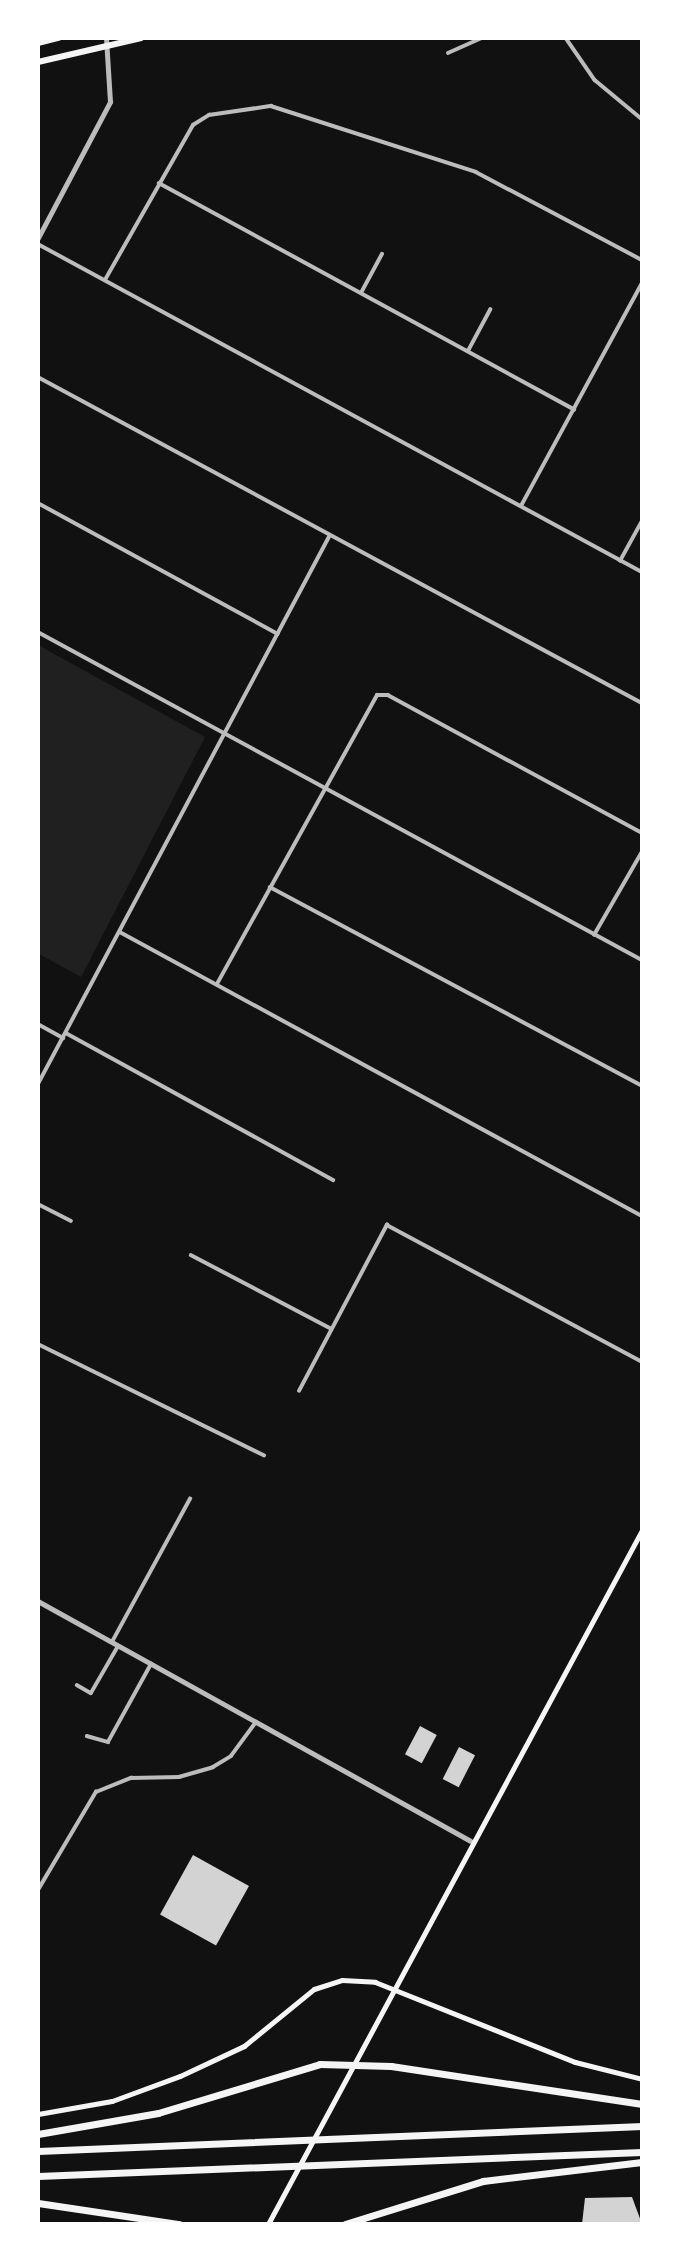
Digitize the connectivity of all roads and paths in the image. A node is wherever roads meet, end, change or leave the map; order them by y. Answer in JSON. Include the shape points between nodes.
{"nodes":[{"id":1,"x":58,"y":38,"type":"edge"},
{"id":2,"x":141,"y":38,"type":"edge"},
{"id":3,"x":482,"y":38,"type":"edge"},
{"id":4,"x":566,"y":38,"type":"edge"},
{"id":5,"x":107,"y":42,"type":"edge"},
{"id":6,"x":38,"y":43,"type":"edge"},
{"id":7,"x":448,"y":53,"type":"dead end"},
{"id":8,"x":38,"y":62,"type":"edge"},
{"id":9,"x":642,"y":119,"type":"edge"},
{"id":10,"x":159,"y":183,"type":"junction"},
{"id":11,"x":38,"y":238,"type":"edge"},
{"id":12,"x":38,"y":244,"type":"edge"},
{"id":13,"x":382,"y":254,"type":"dead end"},
{"id":14,"x":642,"y":260,"type":"edge"},
{"id":15,"x":105,"y":280,"type":"junction"},
{"id":16,"x":642,"y":283,"type":"edge"},
{"id":17,"x":361,"y":293,"type":"junction"},
{"id":18,"x":490,"y":310,"type":"dead end"},
{"id":19,"x":468,"y":351,"type":"junction"},
{"id":20,"x":38,"y":377,"type":"edge"},
{"id":21,"x":574,"y":409,"type":"junction"},
{"id":22,"x":38,"y":503,"type":"edge"},
{"id":23,"x":520,"y":506,"type":"junction"},
{"id":24,"x":642,"y":521,"type":"edge"},
{"id":25,"x":329,"y":537,"type":"junction"},
{"id":26,"x":620,"y":561,"type":"junction"},
{"id":27,"x":642,"y":572,"type":"edge"},
{"id":28,"x":38,"y":632,"type":"edge"},
{"id":29,"x":278,"y":634,"type":"junction"},
{"id":30,"x":642,"y":703,"type":"edge"},
{"id":31,"x":226,"y":733,"type":"junction"},
{"id":32,"x":323,"y":786,"type":"junction"},
{"id":33,"x":642,"y":833,"type":"edge"},
{"id":34,"x":642,"y":852,"type":"edge"},
{"id":35,"x":270,"y":887,"type":"junction"},
{"id":36,"x":120,"y":932,"type":"junction"},
{"id":37,"x":594,"y":935,"type":"junction"},
{"id":38,"x":642,"y":960,"type":"edge"},
{"id":39,"x":217,"y":985,"type":"junction"},
{"id":40,"x":38,"y":1024,"type":"edge"},
{"id":41,"x":66,"y":1033,"type":"junction"},
{"id":42,"x":63,"y":1038,"type":"junction"},
{"id":43,"x":38,"y":1084,"type":"edge"},
{"id":44,"x":642,"y":1086,"type":"edge"},
{"id":45,"x":333,"y":1180,"type":"dead end"},
{"id":46,"x":38,"y":1204,"type":"edge"},
{"id":47,"x":642,"y":1216,"type":"edge"},
{"id":48,"x":71,"y":1221,"type":"dead end"},
{"id":49,"x":191,"y":1255,"type":"dead end"},
{"id":50,"x":330,"y":1328,"type":"junction"},
{"id":51,"x":38,"y":1344,"type":"edge"},
{"id":52,"x":642,"y":1362,"type":"edge"},
{"id":53,"x":299,"y":1391,"type":"dead end"},
{"id":54,"x":264,"y":1455,"type":"dead end"},
{"id":55,"x":190,"y":1499,"type":"dead end"},
{"id":56,"x":642,"y":1530,"type":"edge"},
{"id":57,"x":38,"y":1601,"type":"edge"},
{"id":58,"x":112,"y":1642,"type":"junction"},
{"id":59,"x":118,"y":1646,"type":"junction"},
{"id":60,"x":150,"y":1664,"type":"junction"},
{"id":61,"x":77,"y":1685,"type":"dead end"},
{"id":62,"x":256,"y":1721,"type":"junction"},
{"id":63,"x":87,"y":1736,"type":"dead end"},
{"id":64,"x":470,"y":1840,"type":"junction"},
{"id":65,"x":38,"y":1890,"type":"edge"},
{"id":66,"x":392,"y":1989,"type":"junction"},
{"id":67,"x":352,"y":2065,"type":"junction"},
{"id":68,"x":642,"y":2079,"type":"edge"},
{"id":69,"x":642,"y":2104,"type":"edge"},
{"id":70,"x":38,"y":2114,"type":"edge"},
{"id":71,"x":642,"y":2126,"type":"edge"},
{"id":72,"x":38,"y":2134,"type":"edge"},
{"id":73,"x":38,"y":2151,"type":"edge"},
{"id":74,"x":642,"y":2152,"type":"edge"},
{"id":75,"x":642,"y":2162,"type":"edge"},
{"id":76,"x":38,"y":2176,"type":"edge"},
{"id":77,"x":38,"y":2203,"type":"edge"},
{"id":78,"x":179,"y":2224,"type":"edge"},
{"id":79,"x":268,"y":2224,"type":"edge"},
{"id":80,"x":345,"y":2224,"type":"edge"}],
"edges":[{"from":1,"to":6,"type":"main road"},
{"from":2,"to":5,"type":"main road"},
{"from":3,"to":7,"type":"street"},
{"from":4,"to":9,"type":"street","via":[[595,80]]},
{"from":5,"to":8,"type":"main road"},
{"from":5,"to":11,"type":"street","via":[[110,102]]},
{"from":10,"to":14,"type":"street","via":[[194,125],[209,115],[271,106],[476,172]]},
{"from":10,"to":15,"type":"street"},
{"from":10,"to":17,"type":"street"},
{"from":12,"to":15,"type":"street"},
{"from":13,"to":17,"type":"street"},
{"from":15,"to":23,"type":"street"},
{"from":16,"to":21,"type":"street"},
{"from":17,"to":19,"type":"street"},
{"from":18,"to":19,"type":"street"},
{"from":19,"to":21,"type":"street"},
{"from":20,"to":25,"type":"street"},
{"from":21,"to":23,"type":"street"},
{"from":22,"to":29,"type":"street"},
{"from":23,"to":26,"type":"street"},
{"from":24,"to":26,"type":"street"},
{"from":25,"to":29,"type":"street"},
{"from":25,"to":30,"type":"street"},
{"from":26,"to":27,"type":"street"},
{"from":28,"to":31,"type":"street"},
{"from":29,"to":31,"type":"street"},
{"from":31,"to":32,"type":"street"},
{"from":31,"to":36,"type":"street"},
{"from":32,"to":33,"type":"street","via":[[367,706],[388,695]]},
{"from":32,"to":35,"type":"street"},
{"from":32,"to":37,"type":"street"},
{"from":34,"to":37,"type":"street"},
{"from":35,"to":39,"type":"street"},
{"from":35,"to":44,"type":"street"},
{"from":36,"to":39,"type":"street"},
{"from":36,"to":41,"type":"street"},
{"from":37,"to":38,"type":"street"},
{"from":39,"to":47,"type":"street"},
{"from":40,"to":42,"type":"street"},
{"from":41,"to":42,"type":"street"},
{"from":41,"to":45,"type":"street"},
{"from":42,"to":43,"type":"street"},
{"from":46,"to":48,"type":"street"},
{"from":49,"to":50,"type":"street"},
{"from":50,"to":52,"type":"street","via":[[387,1225]]},
{"from":50,"to":53,"type":"street"},
{"from":51,"to":54,"type":"street"},
{"from":55,"to":58,"type":"street"},
{"from":56,"to":64,"type":"main road"},
{"from":57,"to":58,"type":"street"},
{"from":58,"to":59,"type":"street"},
{"from":59,"to":60,"type":"street"},
{"from":59,"to":61,"type":"street","via":[[91,1693]]},
{"from":60,"to":62,"type":"street"},
{"from":60,"to":63,"type":"street","via":[[108,1742]]},
{"from":62,"to":64,"type":"street"},
{"from":62,"to":65,"type":"street","via":[[231,1756],[213,1767],[179,1777],[131,1777],[96,1792]]},
{"from":64,"to":66,"type":"main road"},
{"from":66,"to":67,"type":"main road"},
{"from":66,"to":68,"type":"main road","via":[[575,2062]]},
{"from":66,"to":70,"type":"main road","via":[[360,1980],[328,1982],[244,2046],[180,2076],[112,2101]]},
{"from":67,"to":69,"type":"highway"},
{"from":67,"to":72,"type":"highway","via":[[320,2064],[158,2113]]},
{"from":67,"to":79,"type":"main road"},
{"from":71,"to":73,"type":"highway"},
{"from":74,"to":76,"type":"highway"},
{"from":75,"to":80,"type":"highway","via":[[483,2181]]},
{"from":77,"to":78,"type":"highway"}]}
